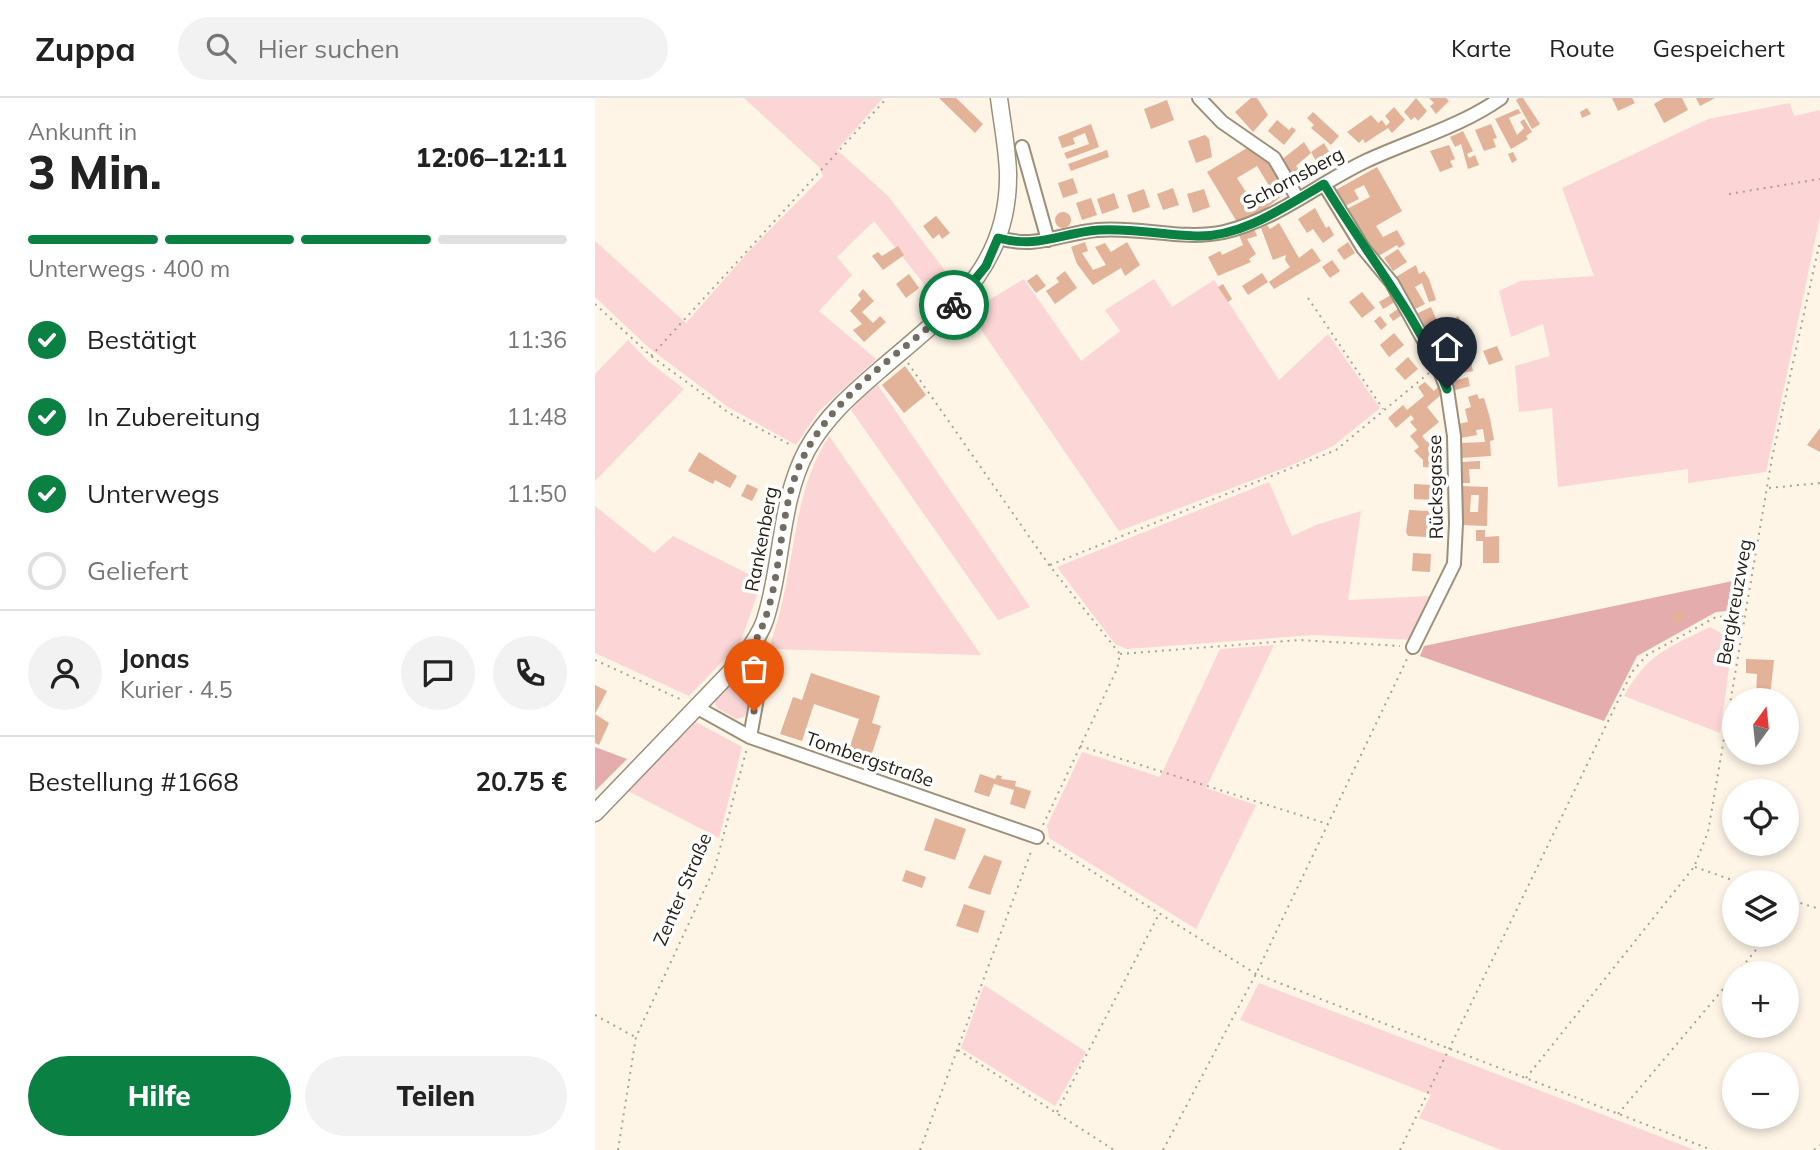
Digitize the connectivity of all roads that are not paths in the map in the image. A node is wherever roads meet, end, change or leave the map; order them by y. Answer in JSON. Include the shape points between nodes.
{"nodes":[{"id":1,"x":999,"y":98,"type":"edge"},
{"id":2,"x":1199,"y":98,"type":"edge"},
{"id":3,"x":1500,"y":98,"type":"edge"},
{"id":4,"x":1022,"y":148,"type":"dead end"},
{"id":5,"x":1324,"y":184,"type":"junction"},
{"id":6,"x":1298,"y":199,"type":"junction"},
{"id":7,"x":998,"y":238,"type":"junction"},
{"id":8,"x":1048,"y":240,"type":"junction"},
{"id":9,"x":757,"y":638,"type":"junction"},
{"id":10,"x":1413,"y":647,"type":"road end"},
{"id":11,"x":695,"y":707,"type":"junction"},
{"id":12,"x":750,"y":737,"type":"junction"},
{"id":13,"x":595,"y":813,"type":"edge"},
{"id":14,"x":1037,"y":837,"type":"road end"}],
"edges":[{"from":1,"to":7,"type":"main road","name":"Rankenberg","via":[[1008,172]]},
{"from":2,"to":6,"type":"street","via":[[1222,122],[1274,158]]},
{"from":3,"to":5,"type":"street","name":"Schornsberg","via":[[1476,116],[1365,161]]},
{"from":4,"to":8,"type":"street"},
{"from":5,"to":6,"type":"street","name":"Schornsberg"},
{"from":5,"to":10,"type":"street","name":"Rücksgasse","via":[[1363,248],[1392,284],[1447,389],[1454,436],[1454,564]]},
{"from":6,"to":8,"type":"street","name":"Schornsberg","via":[[1226,232],[1197,236],[1139,229],[1097,230]]},
{"from":7,"to":8,"type":"street","name":"Schornsberg","via":[[1022,245]]},
{"from":7,"to":9,"type":"main road","name":"Rankenberg","via":[[986,266],[961,299],[843,402],[821,427],[795,476],[765,622]]},
{"from":9,"to":11,"type":"main road","name":"Rankenberg"},
{"from":9,"to":12,"type":"street","via":[[764,660]]},
{"from":11,"to":12,"type":"street","name":"Tombergstraße"},
{"from":11,"to":13,"type":"main road","name":"Rankenberg"},
{"from":12,"to":14,"type":"street","name":"Tombergstraße"}]}
